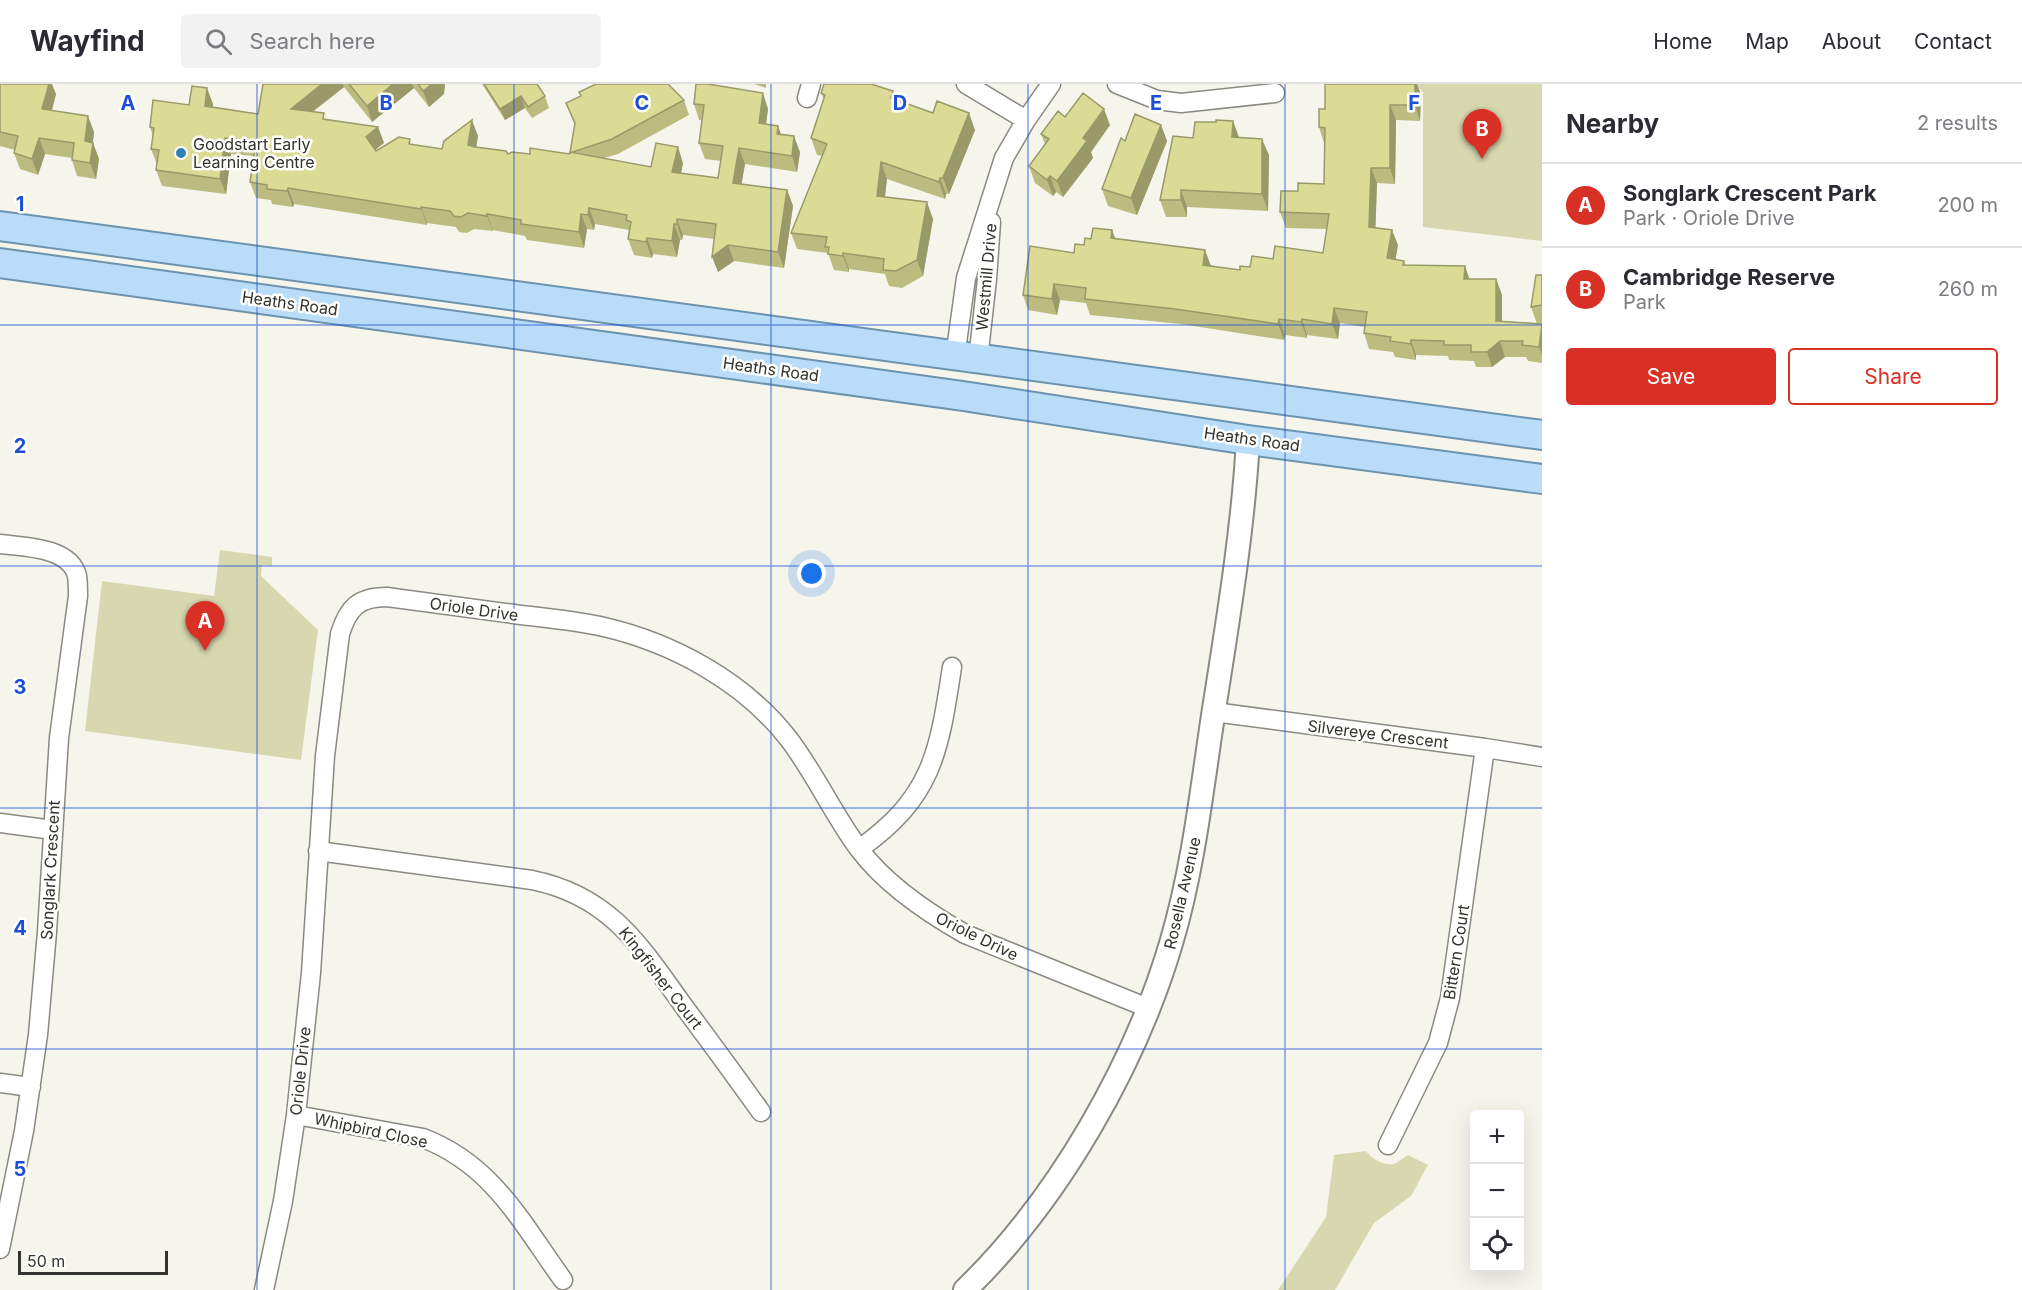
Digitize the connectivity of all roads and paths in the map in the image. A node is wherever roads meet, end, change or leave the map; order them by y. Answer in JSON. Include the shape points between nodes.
{"nodes":[{"id":1,"x":966,"y":84,"type":"edge"},
{"id":2,"x":1051,"y":84,"type":"edge"},
{"id":3,"x":1117,"y":84,"type":"edge"},
{"id":4,"x":1275,"y":93,"type":"dead end"},
{"id":5,"x":1026,"y":120,"type":"junction"},
{"id":6,"x":0,"y":226,"type":"edge"},
{"id":7,"x":0,"y":263,"type":"edge"},
{"id":8,"x":966,"y":358,"type":"junction"},
{"id":9,"x":963,"y":396,"type":"junction"},
{"id":10,"x":1254,"y":397,"type":"junction"},
{"id":11,"x":1542,"y":435,"type":"edge"},
{"id":12,"x":1248,"y":440,"type":"junction"},
{"id":13,"x":1542,"y":480,"type":"edge"},
{"id":14,"x":0,"y":544,"type":"edge"},
{"id":15,"x":952,"y":668,"type":"dead end"},
{"id":16,"x":1214,"y":712,"type":"junction"},
{"id":17,"x":1485,"y":748,"type":"junction"},
{"id":18,"x":1542,"y":758,"type":"edge"},
{"id":19,"x":0,"y":823,"type":"edge"},
{"id":20,"x":53,"y":830,"type":"junction"},
{"id":21,"x":859,"y":849,"type":"junction"},
{"id":22,"x":318,"y":851,"type":"junction"},
{"id":23,"x":1148,"y":1008,"type":"junction"},
{"id":24,"x":0,"y":1083,"type":"edge"},
{"id":25,"x":31,"y":1087,"type":"junction"},
{"id":26,"x":761,"y":1112,"type":"dead end"},
{"id":27,"x":296,"y":1115,"type":"junction"},
{"id":28,"x":1388,"y":1145,"type":"dead end"},
{"id":29,"x":0,"y":1249,"type":"edge"},
{"id":30,"x":563,"y":1280,"type":"dead end"},
{"id":31,"x":264,"y":1290,"type":"edge"},
{"id":32,"x":965,"y":1290,"type":"edge"}],
"edges":[{"from":1,"to":5,"type":"street"},
{"from":2,"to":5,"type":"street","name":"Westmill Drive"},
{"from":3,"to":4,"type":"street","via":[[1157,100],[1181,103]]},
{"from":5,"to":8,"type":"street","name":"Westmill Drive","via":[[1004,158],[993,194],[987,279]]},
{"from":6,"to":8,"type":"main road"},
{"from":7,"to":9,"type":"main road","name":"Heaths Road"},
{"from":8,"to":9,"type":"main road"},
{"from":8,"to":10,"type":"main road"},
{"from":9,"to":12,"type":"main road","name":"Heaths Road"},
{"from":10,"to":11,"type":"main road"},
{"from":10,"to":12,"type":"main road"},
{"from":12,"to":13,"type":"main road","name":"Heaths Road"},
{"from":12,"to":16,"type":"street","name":"Rosella Avenue"},
{"from":14,"to":20,"type":"street","name":"Songlark Crescent","via":[[52,553],[70,564],[77,576]]},
{"from":15,"to":21,"type":"street","via":[[939,745],[926,779],[902,813]]},
{"from":16,"to":17,"type":"street","name":"Silvereye Crescent"},
{"from":16,"to":23,"type":"street","name":"Rosella Avenue","via":[[1184,894]]},
{"from":17,"to":18,"type":"street","name":"Silvereye Crescent"},
{"from":17,"to":28,"type":"street","name":"Bittern Court","via":[[1450,998],[1438,1043]]},
{"from":19,"to":20,"type":"street"},
{"from":20,"to":25,"type":"street","name":"Songlark Crescent"},
{"from":21,"to":22,"type":"street","name":"Oriole Drive","via":[[787,736],[725,680],[684,656],[603,627],[377,597],[352,609],[340,634]]},
{"from":21,"to":23,"type":"street","name":"Oriole Drive","via":[[902,892],[956,929]]},
{"from":22,"to":26,"type":"street","name":"Kingfisher Court","via":[[532,880],[582,897],[630,934]]},
{"from":22,"to":27,"type":"street","name":"Oriole Drive","via":[[311,973]]},
{"from":23,"to":32,"type":"street","name":"Rosella Avenue","via":[[1113,1086],[1064,1169],[996,1259]]},
{"from":24,"to":25,"type":"street"},
{"from":25,"to":29,"type":"street","name":"Songlark Crescent"},
{"from":27,"to":30,"type":"street","name":"Whipbird Close","via":[[423,1138],[462,1157],[494,1185]]},
{"from":27,"to":31,"type":"street","name":"Oriole Drive"}]}
